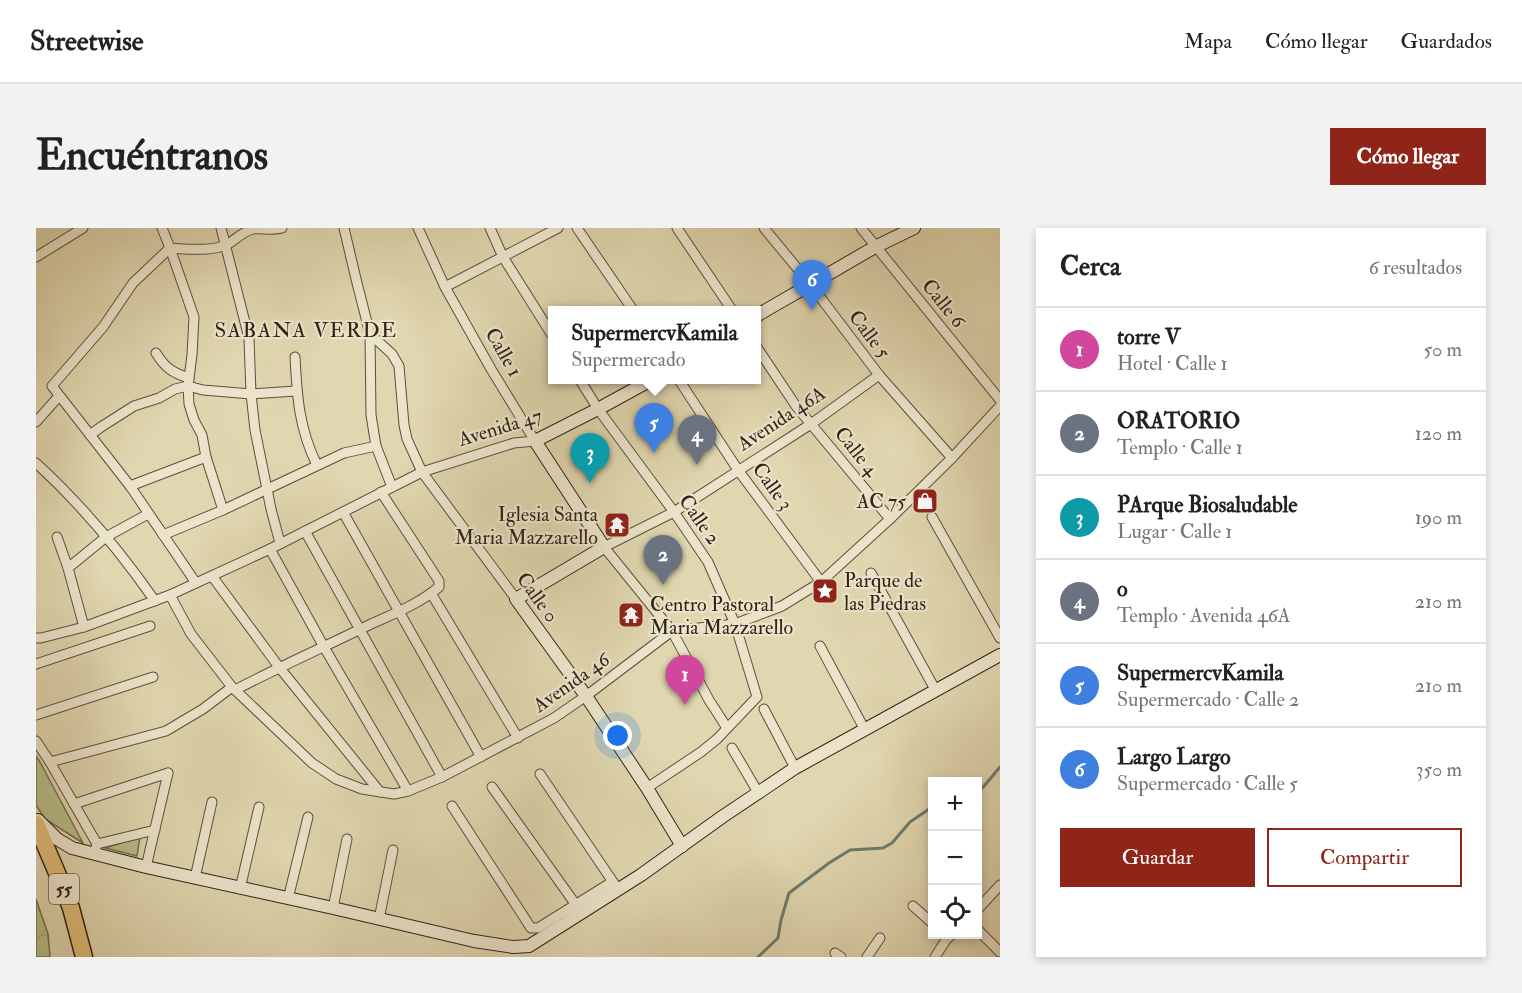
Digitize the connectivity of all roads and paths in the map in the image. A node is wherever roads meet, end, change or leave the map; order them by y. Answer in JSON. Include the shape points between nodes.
{"nodes":[{"id":1,"x":83,"y":228,"type":"edge"},
{"id":2,"x":162,"y":228,"type":"edge"},
{"id":3,"x":221,"y":228,"type":"edge"},
{"id":4,"x":282,"y":228,"type":"edge"},
{"id":5,"x":344,"y":228,"type":"edge"},
{"id":6,"x":418,"y":228,"type":"edge"},
{"id":7,"x":490,"y":228,"type":"edge"},
{"id":8,"x":558,"y":228,"type":"edge"},
{"id":9,"x":577,"y":228,"type":"edge"},
{"id":10,"x":677,"y":228,"type":"edge"},
{"id":11,"x":764,"y":228,"type":"edge"},
{"id":12,"x":861,"y":228,"type":"edge"},
{"id":13,"x":914,"y":228,"type":"edge"},
{"id":14,"x":226,"y":245,"type":"junction"},
{"id":15,"x":875,"y":247,"type":"junction"},
{"id":16,"x":170,"y":248,"type":"junction"},
{"id":17,"x":36,"y":257,"type":"edge"},
{"id":18,"x":504,"y":257,"type":"junction"},
{"id":19,"x":812,"y":285,"type":"junction"},
{"id":20,"x":445,"y":287,"type":"junction"},
{"id":21,"x":630,"y":306,"type":"edge"},
{"id":22,"x":729,"y":306,"type":"edge"},
{"id":23,"x":761,"y":313,"type":"edge"},
{"id":24,"x":548,"y":328,"type":"edge"},
{"id":25,"x":370,"y":334,"type":"junction"},
{"id":26,"x":156,"y":353,"type":"dead end"},
{"id":27,"x":761,"y":354,"type":"edge"},
{"id":28,"x":295,"y":357,"type":"dead end"},
{"id":29,"x":879,"y":375,"type":"junction"},
{"id":30,"x":189,"y":382,"type":"junction"},
{"id":31,"x":582,"y":384,"type":"edge"},
{"id":32,"x":644,"y":384,"type":"edge"},
{"id":33,"x":682,"y":384,"type":"edge"},
{"id":34,"x":296,"y":391,"type":"junction"},
{"id":35,"x":251,"y":394,"type":"junction"},
{"id":36,"x":59,"y":396,"type":"junction"},
{"id":37,"x":1000,"y":400,"type":"edge"},
{"id":38,"x":1000,"y":406,"type":"edge"},
{"id":39,"x":598,"y":409,"type":"junction"},
{"id":40,"x":36,"y":422,"type":"edge"},
{"id":41,"x":811,"y":424,"type":"junction"},
{"id":42,"x":90,"y":435,"type":"junction"},
{"id":43,"x":535,"y":441,"type":"junction"},
{"id":44,"x":376,"y":446,"type":"junction"},
{"id":45,"x":206,"y":457,"type":"junction"},
{"id":46,"x":952,"y":458,"type":"junction"},
{"id":47,"x":36,"y":463,"type":"edge"},
{"id":48,"x":317,"y":465,"type":"junction"},
{"id":49,"x":738,"y":470,"type":"junction"},
{"id":50,"x":422,"y":472,"type":"junction"},
{"id":51,"x":130,"y":486,"type":"junction"},
{"id":52,"x":392,"y":487,"type":"junction"},
{"id":53,"x":267,"y":489,"type":"junction"},
{"id":54,"x":381,"y":492,"type":"junction"},
{"id":55,"x":223,"y":510,"type":"junction"},
{"id":56,"x":343,"y":512,"type":"junction"},
{"id":57,"x":674,"y":512,"type":"junction"},
{"id":58,"x":148,"y":514,"type":"junction"},
{"id":59,"x":932,"y":517,"type":"dead end"},
{"id":60,"x":890,"y":519,"type":"junction"},
{"id":61,"x":305,"y":531,"type":"junction"},
{"id":62,"x":163,"y":535,"type":"junction"},
{"id":63,"x":57,"y":537,"type":"dead end"},
{"id":64,"x":106,"y":537,"type":"junction"},
{"id":65,"x":280,"y":543,"type":"junction"},
{"id":66,"x":604,"y":547,"type":"junction"},
{"id":67,"x":270,"y":549,"type":"junction"},
{"id":68,"x":68,"y":568,"type":"junction"},
{"id":69,"x":871,"y":573,"type":"dead end"},
{"id":70,"x":212,"y":576,"type":"junction"},
{"id":71,"x":821,"y":582,"type":"junction"},
{"id":72,"x":196,"y":584,"type":"junction"},
{"id":73,"x":431,"y":594,"type":"junction"},
{"id":74,"x":170,"y":596,"type":"junction"},
{"id":75,"x":516,"y":599,"type":"junction"},
{"id":76,"x":155,"y":601,"type":"junction"},
{"id":77,"x":399,"y":611,"type":"junction"},
{"id":78,"x":735,"y":624,"type":"junction"},
{"id":79,"x":150,"y":626,"type":"dead end"},
{"id":80,"x":84,"y":627,"type":"junction"},
{"id":81,"x":360,"y":630,"type":"junction"},
{"id":82,"x":672,"y":631,"type":"junction"},
{"id":83,"x":36,"y":638,"type":"edge"},
{"id":84,"x":1000,"y":638,"type":"edge"},
{"id":85,"x":820,"y":646,"type":"dead end"},
{"id":86,"x":324,"y":647,"type":"junction"},
{"id":87,"x":1000,"y":655,"type":"edge"},
{"id":88,"x":36,"y":664,"type":"edge"},
{"id":89,"x":279,"y":667,"type":"junction"},
{"id":90,"x":153,"y":677,"type":"dead end"},
{"id":91,"x":233,"y":689,"type":"junction"},
{"id":92,"x":936,"y":691,"type":"junction"},
{"id":93,"x":586,"y":696,"type":"junction"},
{"id":94,"x":764,"y":709,"type":"dead end"},
{"id":95,"x":36,"y":715,"type":"edge"},
{"id":96,"x":727,"y":728,"type":"junction"},
{"id":97,"x":865,"y":730,"type":"junction"},
{"id":98,"x":518,"y":738,"type":"junction"},
{"id":99,"x":36,"y":741,"type":"edge"},
{"id":100,"x":732,"y":748,"type":"dead end"},
{"id":101,"x":481,"y":757,"type":"junction"},
{"id":102,"x":50,"y":762,"type":"junction"},
{"id":103,"x":795,"y":768,"type":"junction"},
{"id":104,"x":540,"y":774,"type":"dead end"},
{"id":105,"x":442,"y":777,"type":"junction"},
{"id":106,"x":492,"y":787,"type":"dead end"},
{"id":107,"x":647,"y":788,"type":"junction"},
{"id":108,"x":408,"y":791,"type":"junction"},
{"id":109,"x":380,"y":792,"type":"junction"},
{"id":110,"x":759,"y":794,"type":"junction"},
{"id":111,"x":212,"y":802,"type":"dead end"},
{"id":112,"x":74,"y":804,"type":"junction"},
{"id":113,"x":452,"y":806,"type":"dead end"},
{"id":114,"x":259,"y":807,"type":"dead end"},
{"id":115,"x":308,"y":817,"type":"dead end"},
{"id":116,"x":36,"y":818,"type":"edge"},
{"id":117,"x":36,"y":824,"type":"edge"},
{"id":118,"x":155,"y":830,"type":"junction"},
{"id":119,"x":347,"y":839,"type":"dead end"},
{"id":120,"x":682,"y":846,"type":"junction"},
{"id":121,"x":72,"y":848,"type":"junction"},
{"id":122,"x":96,"y":849,"type":"junction"},
{"id":123,"x":393,"y":850,"type":"dead end"},
{"id":124,"x":54,"y":864,"type":"junction"},
{"id":125,"x":146,"y":867,"type":"junction"},
{"id":126,"x":195,"y":878,"type":"junction"},
{"id":127,"x":1000,"y":885,"type":"edge"},
{"id":128,"x":615,"y":886,"type":"junction"},
{"id":129,"x":240,"y":888,"type":"junction"},
{"id":130,"x":288,"y":899,"type":"junction"},
{"id":131,"x":576,"y":905,"type":"junction"},
{"id":132,"x":982,"y":905,"type":"edge"},
{"id":133,"x":913,"y":906,"type":"dead end"},
{"id":134,"x":333,"y":908,"type":"junction"},
{"id":135,"x":379,"y":919,"type":"junction"},
{"id":136,"x":928,"y":919,"type":"edge"},
{"id":137,"x":982,"y":934,"type":"edge"},
{"id":138,"x":880,"y":938,"type":"dead end"},
{"id":139,"x":945,"y":939,"type":"edge"},
{"id":140,"x":1000,"y":952,"type":"edge"},
{"id":141,"x":936,"y":956,"type":"edge"},
{"id":142,"x":84,"y":957,"type":"edge"},
{"id":143,"x":867,"y":957,"type":"edge"}],
"edges":[{"from":1,"to":17,"type":"street"},
{"from":2,"to":16,"type":"street"},
{"from":3,"to":14,"type":"street"},
{"from":4,"to":14,"type":"street","via":[[253,229]]},
{"from":5,"to":25,"type":"street"},
{"from":6,"to":20,"type":"street","name":"Calle 1"},
{"from":7,"to":18,"type":"street"},
{"from":8,"to":18,"type":"street"},
{"from":9,"to":21,"type":"street"},
{"from":10,"to":22,"type":"street"},
{"from":11,"to":19,"type":"street","name":"Calle 5"},
{"from":12,"to":15,"type":"street","name":"Calle 6"},
{"from":13,"to":15,"type":"street"},
{"from":14,"to":16,"type":"street","via":[[198,250]]},
{"from":14,"to":35,"type":"street","via":[[249,338]]},
{"from":15,"to":19,"type":"street"},
{"from":15,"to":37,"type":"street","name":"Calle 6"},
{"from":16,"to":30,"type":"street","via":[[194,317]]},
{"from":16,"to":36,"type":"street","via":[[133,283],[104,327],[52,386]]},
{"from":18,"to":20,"type":"street"},
{"from":18,"to":24,"type":"street"},
{"from":19,"to":23,"type":"street"},
{"from":19,"to":29,"type":"street","name":"Calle 5"},
{"from":20,"to":43,"type":"street","name":"Calle 1"},
{"from":25,"to":44,"type":"street","via":[[371,415]]},
{"from":25,"to":50,"type":"street","name":"Calle 0","via":[[399,366],[407,439]]},
{"from":26,"to":30,"type":"street","via":[[174,373]]},
{"from":27,"to":41,"type":"street","name":"Calle 4"},
{"from":28,"to":34,"type":"street"},
{"from":29,"to":41,"type":"street","name":"Avenida 46A"},
{"from":29,"to":46,"type":"street","name":"Calle 5"},
{"from":30,"to":35,"type":"street","via":[[203,390]]},
{"from":30,"to":42,"type":"street","via":[[134,406]]},
{"from":30,"to":45,"type":"street","via":[[189,404]]},
{"from":31,"to":39,"type":"street","name":"Calle 2"},
{"from":32,"to":39,"type":"street","name":"Avenida 47"},
{"from":33,"to":49,"type":"street","name":"Calle 3"},
{"from":34,"to":35,"type":"street"},
{"from":34,"to":48,"type":"street","via":[[300,418]]},
{"from":35,"to":53,"type":"street"},
{"from":36,"to":40,"type":"street"},
{"from":36,"to":42,"type":"street"},
{"from":38,"to":46,"type":"street"},
{"from":39,"to":43,"type":"street","name":"Avenida 47"},
{"from":39,"to":57,"type":"street","name":"Calle 2"},
{"from":41,"to":49,"type":"street","name":"Avenida 46A"},
{"from":41,"to":60,"type":"street","name":"Calle 4"},
{"from":42,"to":51,"type":"street"},
{"from":43,"to":50,"type":"street","name":"Avenida 47","via":[[514,443]]},
{"from":43,"to":66,"type":"street","name":"Calle 1"},
{"from":44,"to":48,"type":"street","via":[[344,453]]},
{"from":44,"to":52,"type":"street"},
{"from":45,"to":51,"type":"street"},
{"from":45,"to":55,"type":"street"},
{"from":46,"to":60,"type":"street"},
{"from":47,"to":64,"type":"street"},
{"from":48,"to":53,"type":"street"},
{"from":49,"to":57,"type":"street","name":"Avenida 46A"},
{"from":49,"to":71,"type":"street","name":"Calle 3"},
{"from":50,"to":52,"type":"street","name":"Avenida 47"},
{"from":50,"to":75,"type":"street","name":"Calle 0"},
{"from":51,"to":58,"type":"street"},
{"from":52,"to":54,"type":"street","name":"Avenida 47"},
{"from":53,"to":55,"type":"street"},
{"from":53,"to":65,"type":"street"},
{"from":54,"to":56,"type":"street","name":"Avenida 47"},
{"from":54,"to":73,"type":"street","via":[[439,581],[439,587]]},
{"from":55,"to":62,"type":"street"},
{"from":56,"to":61,"type":"street","name":"Avenida 47"},
{"from":56,"to":77,"type":"street"},
{"from":57,"to":66,"type":"street","name":"Avenida 46A"},
{"from":57,"to":78,"type":"street","name":"Calle 2","via":[[708,562]]},
{"from":58,"to":62,"type":"street"},
{"from":58,"to":64,"type":"street"},
{"from":59,"to":84,"type":"street"},
{"from":60,"to":71,"type":"street"},
{"from":61,"to":65,"type":"street","name":"Avenida 47"},
{"from":61,"to":81,"type":"street"},
{"from":62,"to":72,"type":"street"},
{"from":63,"to":68,"type":"street"},
{"from":64,"to":68,"type":"street"},
{"from":64,"to":76,"type":"street"},
{"from":65,"to":67,"type":"street","name":"Avenida 47"},
{"from":66,"to":75,"type":"street","name":"Avenida 46A"},
{"from":66,"to":82,"type":"street","name":"Calle 1"},
{"from":67,"to":70,"type":"street","name":"Avenida 47"},
{"from":67,"to":86,"type":"street"},
{"from":68,"to":80,"type":"street"},
{"from":69,"to":92,"type":"street"},
{"from":70,"to":72,"type":"street","name":"Avenida 47"},
{"from":70,"to":89,"type":"street"},
{"from":71,"to":78,"type":"street","via":[[782,606]]},
{"from":72,"to":74,"type":"street","name":"Avenida 47"},
{"from":73,"to":77,"type":"street"},
{"from":73,"to":98,"type":"street"},
{"from":74,"to":76,"type":"street","name":"Avenida 47"},
{"from":74,"to":91,"type":"street","name":"Avenida 46","via":[[191,633]]},
{"from":75,"to":93,"type":"street","name":"Calle 0"},
{"from":76,"to":80,"type":"street","name":"Avenida 47"},
{"from":77,"to":81,"type":"street"},
{"from":77,"to":101,"type":"street"},
{"from":78,"to":82,"type":"street"},
{"from":78,"to":96,"type":"street","name":"Calle 2","via":[[757,697]]},
{"from":79,"to":88,"type":"street"},
{"from":80,"to":83,"type":"street","name":"Avenida 47"},
{"from":81,"to":86,"type":"street"},
{"from":81,"to":105,"type":"street"},
{"from":82,"to":93,"type":"street","name":"Avenida 46"},
{"from":82,"to":96,"type":"street","name":"Calle 1"},
{"from":85,"to":97,"type":"street"},
{"from":86,"to":89,"type":"street"},
{"from":86,"to":108,"type":"street"},
{"from":87,"to":92,"type":"street"},
{"from":89,"to":91,"type":"street"},
{"from":89,"to":109,"type":"street"},
{"from":90,"to":95,"type":"street"},
{"from":91,"to":102,"type":"street","via":[[166,731]]},
{"from":91,"to":109,"type":"street","name":"Avenida 46","via":[[312,763],[336,779]]},
{"from":92,"to":97,"type":"street"},
{"from":93,"to":98,"type":"street","name":"Avenida 46"},
{"from":93,"to":107,"type":"street","name":"Calle 0"},
{"from":94,"to":103,"type":"street"},
{"from":96,"to":107,"type":"street","via":[[701,752]]},
{"from":97,"to":103,"type":"street"},
{"from":98,"to":101,"type":"street","name":"Avenida 46"},
{"from":99,"to":102,"type":"street"},
{"from":100,"to":110,"type":"street"},
{"from":101,"to":105,"type":"street","name":"Avenida 46"},
{"from":102,"to":112,"type":"street"},
{"from":103,"to":110,"type":"street"},
{"from":104,"to":128,"type":"street"},
{"from":105,"to":108,"type":"street","name":"Avenida 46"},
{"from":106,"to":131,"type":"street"},
{"from":107,"to":120,"type":"street","name":"Calle 0"},
{"from":108,"to":109,"type":"street","name":"Avenida 46"},
{"from":110,"to":120,"type":"street"},
{"from":111,"to":126,"type":"street"},
{"from":112,"to":118,"type":"street","via":[[168,773]]},
{"from":112,"to":122,"type":"street"},
{"from":113,"to":131,"type":"street","via":[[531,928],[538,928]]},
{"from":114,"to":129,"type":"street"},
{"from":115,"to":130,"type":"street"},
{"from":116,"to":121,"type":"street"},
{"from":117,"to":124,"type":"highway","number":"55"},
{"from":118,"to":122,"type":"street"},
{"from":118,"to":125,"type":"street"},
{"from":119,"to":134,"type":"street"},
{"from":120,"to":128,"type":"street"},
{"from":121,"to":122,"type":"street"},
{"from":121,"to":124,"type":"street"},
{"from":122,"to":125,"type":"street"},
{"from":123,"to":135,"type":"street"},
{"from":124,"to":142,"type":"highway","number":"55"},
{"from":125,"to":126,"type":"street"},
{"from":126,"to":129,"type":"street"},
{"from":127,"to":132,"type":"street"},
{"from":128,"to":131,"type":"street"},
{"from":128,"to":135,"type":"street","via":[[529,946],[474,941]]},
{"from":129,"to":130,"type":"street"},
{"from":130,"to":134,"type":"street"},
{"from":133,"to":136,"type":"street"},
{"from":134,"to":135,"type":"street"},
{"from":137,"to":140,"type":"street"},
{"from":138,"to":143,"type":"street"},
{"from":139,"to":141,"type":"street"}]}
